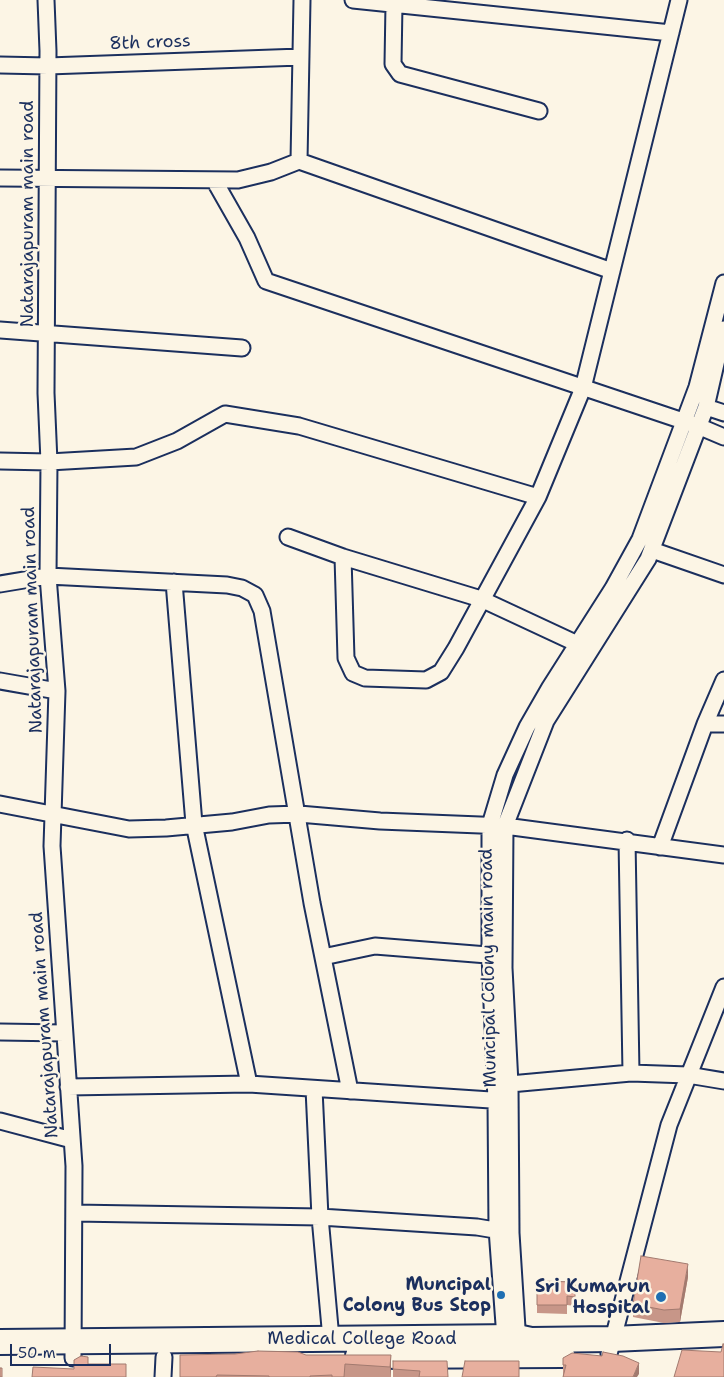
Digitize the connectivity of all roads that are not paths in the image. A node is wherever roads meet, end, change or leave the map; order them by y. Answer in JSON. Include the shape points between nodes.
{"nodes":[{"id":1,"x":46,"y":0,"type":"edge"},
{"id":2,"x":302,"y":0,"type":"edge"},
{"id":3,"x":353,"y":0,"type":"edge"},
{"id":4,"x":679,"y":0,"type":"edge"},
{"id":5,"x":394,"y":4,"type":"junction"},
{"id":6,"x":671,"y":33,"type":"junction"},
{"id":7,"x":301,"y":57,"type":"junction"},
{"id":8,"x":0,"y":65,"type":"edge"},
{"id":9,"x":48,"y":66,"type":"junction"},
{"id":10,"x":539,"y":111,"type":"dead end"},
{"id":11,"x":299,"y":161,"type":"junction"},
{"id":12,"x":0,"y":178,"type":"edge"},
{"id":13,"x":47,"y":180,"type":"junction"},
{"id":14,"x":214,"y":180,"type":"junction"},
{"id":15,"x":612,"y":271,"type":"junction"},
{"id":16,"x":724,"y":283,"type":"edge"},
{"id":17,"x":724,"y":329,"type":"edge"},
{"id":18,"x":0,"y":330,"type":"edge"},
{"id":19,"x":46,"y":333,"type":"junction"},
{"id":20,"x":242,"y":348,"type":"dead end"},
{"id":21,"x":583,"y":388,"type":"junction"},
{"id":22,"x":706,"y":407,"type":"junction"},
{"id":23,"x":724,"y":413,"type":"edge"},
{"id":24,"x":683,"y":421,"type":"junction"},
{"id":25,"x":698,"y":426,"type":"junction"},
{"id":26,"x":724,"y":437,"type":"edge"},
{"id":27,"x":0,"y":461,"type":"edge"},
{"id":28,"x":49,"y":462,"type":"junction"},
{"id":29,"x":538,"y":497,"type":"junction"},
{"id":30,"x":288,"y":537,"type":"dead end"},
{"id":31,"x":652,"y":550,"type":"junction"},
{"id":32,"x":343,"y":557,"type":"junction"},
{"id":33,"x":724,"y":575,"type":"edge"},
{"id":34,"x":48,"y":576,"type":"junction"},
{"id":35,"x":174,"y":582,"type":"junction"},
{"id":36,"x":0,"y":584,"type":"edge"},
{"id":37,"x":481,"y":599,"type":"junction"},
{"id":38,"x":576,"y":644,"type":"junction"},
{"id":39,"x":591,"y":650,"type":"junction"},
{"id":40,"x":724,"y":680,"type":"edge"},
{"id":41,"x":0,"y":681,"type":"edge"},
{"id":42,"x":57,"y":691,"type":"junction"},
{"id":43,"x":705,"y":724,"type":"junction"},
{"id":44,"x":724,"y":724,"type":"edge"},
{"id":45,"x":0,"y":804,"type":"edge"},
{"id":46,"x":299,"y":814,"type":"junction"},
{"id":47,"x":52,"y":815,"type":"junction"},
{"id":48,"x":194,"y":824,"type":"junction"},
{"id":49,"x":490,"y":825,"type":"junction"},
{"id":50,"x":505,"y":826,"type":"junction"},
{"id":51,"x":627,"y":840,"type":"junction"},
{"id":52,"x":660,"y":847,"type":"junction"},
{"id":53,"x":724,"y":855,"type":"edge"},
{"id":54,"x":497,"y":956,"type":"junction"},
{"id":55,"x":323,"y":958,"type":"junction"},
{"id":56,"x":724,"y":987,"type":"edge"},
{"id":57,"x":0,"y":1032,"type":"edge"},
{"id":58,"x":64,"y":1033,"type":"junction"},
{"id":59,"x":631,"y":1073,"type":"junction"},
{"id":60,"x":688,"y":1075,"type":"junction"},
{"id":61,"x":724,"y":1081,"type":"edge"},
{"id":62,"x":249,"y":1084,"type":"junction"},
{"id":63,"x":510,"y":1084,"type":"junction"},
{"id":64,"x":68,"y":1087,"type":"junction"},
{"id":65,"x":314,"y":1089,"type":"junction"},
{"id":66,"x":350,"y":1091,"type":"junction"},
{"id":67,"x":503,"y":1101,"type":"junction"},
{"id":68,"x":0,"y":1121,"type":"edge"},
{"id":69,"x":72,"y":1140,"type":"junction"},
{"id":70,"x":74,"y":1212,"type":"junction"},
{"id":71,"x":320,"y":1217,"type":"junction"},
{"id":72,"x":504,"y":1231,"type":"junction"},
{"id":73,"x":724,"y":1334,"type":"edge"},
{"id":74,"x":331,"y":1339,"type":"junction"},
{"id":75,"x":0,"y":1342,"type":"edge"},
{"id":76,"x":514,"y":1344,"type":"junction"},
{"id":77,"x":610,"y":1347,"type":"junction"},
{"id":78,"x":73,"y":1350,"type":"junction"},
{"id":79,"x":724,"y":1351,"type":"edge"},
{"id":80,"x":0,"y":1357,"type":"edge"},
{"id":81,"x":164,"y":1367,"type":"edge"}],
"edges":[{"from":1,"to":9,"type":"street","name":"Natarajapuram main road"},
{"from":2,"to":7,"type":"street"},
{"from":3,"to":5,"type":"street"},
{"from":4,"to":6,"type":"street"},
{"from":5,"to":6,"type":"street"},
{"from":5,"to":10,"type":"street","via":[[393,64],[400,74]]},
{"from":6,"to":15,"type":"street"},
{"from":7,"to":9,"type":"street","name":"8th cross"},
{"from":7,"to":11,"type":"street"},
{"from":8,"to":9,"type":"street","name":"8th cross"},
{"from":9,"to":13,"type":"street","name":"Natarajapuram main road"},
{"from":11,"to":14,"type":"street","via":[[238,180]]},
{"from":11,"to":15,"type":"street"},
{"from":12,"to":13,"type":"street"},
{"from":13,"to":14,"type":"street"},
{"from":13,"to":19,"type":"street","name":"Natarajapuram main road"},
{"from":14,"to":21,"type":"street","via":[[247,238],[266,281]]},
{"from":15,"to":21,"type":"street"},
{"from":16,"to":24,"type":"street","via":[[697,387]]},
{"from":17,"to":22,"type":"street","name":"Muncipal Colony main road"},
{"from":18,"to":19,"type":"street"},
{"from":19,"to":20,"type":"street"},
{"from":19,"to":28,"type":"street","name":"Natarajapuram main road"},
{"from":21,"to":24,"type":"street"},
{"from":21,"to":29,"type":"street"},
{"from":22,"to":23,"type":"street"},
{"from":22,"to":25,"type":"street","name":"Muncipal Colony main road"},
{"from":24,"to":25,"type":"street"},
{"from":24,"to":38,"type":"street","via":[[640,539]]},
{"from":25,"to":26,"type":"street"},
{"from":25,"to":31,"type":"street","name":"Muncipal Colony main road"},
{"from":27,"to":28,"type":"street"},
{"from":28,"to":29,"type":"street","via":[[136,457],[177,441],[225,414],[299,426]]},
{"from":28,"to":34,"type":"street","name":"Natarajapuram main road"},
{"from":29,"to":37,"type":"street"},
{"from":30,"to":32,"type":"street"},
{"from":31,"to":33,"type":"street"},
{"from":31,"to":39,"type":"street","name":"Muncipal Colony main road"},
{"from":32,"to":37,"type":"street"},
{"from":32,"to":37,"type":"street","via":[[346,658],[354,673],[365,678],[426,680],[441,672]]},
{"from":34,"to":35,"type":"street"},
{"from":34,"to":36,"type":"street"},
{"from":34,"to":42,"type":"street","name":"Natarajapuram main road"},
{"from":35,"to":46,"type":"street","via":[[228,585],[255,595],[262,611]]},
{"from":35,"to":48,"type":"street"},
{"from":37,"to":38,"type":"street"},
{"from":38,"to":39,"type":"street"},
{"from":38,"to":49,"type":"street","via":[[527,727],[505,775]]},
{"from":39,"to":50,"type":"street","name":"Muncipal Colony main road","via":[[546,721]]},
{"from":40,"to":43,"type":"street"},
{"from":41,"to":42,"type":"street"},
{"from":42,"to":47,"type":"street","name":"Natarajapuram main road"},
{"from":43,"to":44,"type":"street"},
{"from":43,"to":52,"type":"street"},
{"from":45,"to":47,"type":"street"},
{"from":46,"to":48,"type":"street"},
{"from":46,"to":49,"type":"street"},
{"from":46,"to":55,"type":"street"},
{"from":47,"to":48,"type":"street","via":[[129,829]]},
{"from":47,"to":58,"type":"street","name":"Natarajapuram main road"},
{"from":48,"to":62,"type":"street"},
{"from":49,"to":50,"type":"street"},
{"from":49,"to":54,"type":"street"},
{"from":50,"to":51,"type":"street"},
{"from":50,"to":54,"type":"street","name":"Muncipal Colony main road"},
{"from":51,"to":52,"type":"street"},
{"from":51,"to":59,"type":"street"},
{"from":52,"to":53,"type":"street"},
{"from":54,"to":55,"type":"street","via":[[375,946]]},
{"from":54,"to":63,"type":"street","name":"Muncipal Colony main road"},
{"from":54,"to":67,"type":"street"},
{"from":55,"to":66,"type":"street"},
{"from":56,"to":60,"type":"street"},
{"from":57,"to":58,"type":"street"},
{"from":58,"to":64,"type":"street","name":"Natarajapuram main road"},
{"from":59,"to":60,"type":"street"},
{"from":59,"to":63,"type":"street"},
{"from":60,"to":61,"type":"street"},
{"from":60,"to":77,"type":"street","via":[[669,1125]]},
{"from":62,"to":64,"type":"street"},
{"from":62,"to":65,"type":"street"},
{"from":63,"to":67,"type":"street","name":"Muncipal Colony main road"},
{"from":64,"to":69,"type":"street","name":"Natarajapuram main road"},
{"from":65,"to":66,"type":"street"},
{"from":65,"to":71,"type":"street"},
{"from":66,"to":67,"type":"street"},
{"from":67,"to":72,"type":"street","name":"Muncipal Colony main road"},
{"from":68,"to":69,"type":"street"},
{"from":69,"to":70,"type":"street","name":"Natarajapuram main road"},
{"from":70,"to":71,"type":"street"},
{"from":70,"to":78,"type":"street","name":"Natarajapuram main road"},
{"from":71,"to":72,"type":"street"},
{"from":71,"to":74,"type":"street"},
{"from":72,"to":76,"type":"street","name":"Muncipal Colony main road"},
{"from":73,"to":77,"type":"main road","name":"Medical College Road"},
{"from":74,"to":76,"type":"main road","name":"Medical College Road"},
{"from":74,"to":78,"type":"main road","name":"Medical College Road"},
{"from":75,"to":78,"type":"main road","name":"Medical College Road"},
{"from":76,"to":77,"type":"main road","name":"Medical College Road"},
{"from":76,"to":81,"type":"main road","name":"Medical College Road"},
{"from":77,"to":79,"type":"main road","name":"Medical College Road"},
{"from":78,"to":80,"type":"main road","name":"Medical College Road"},
{"from":78,"to":81,"type":"main road","name":"Medical College Road"}]}
